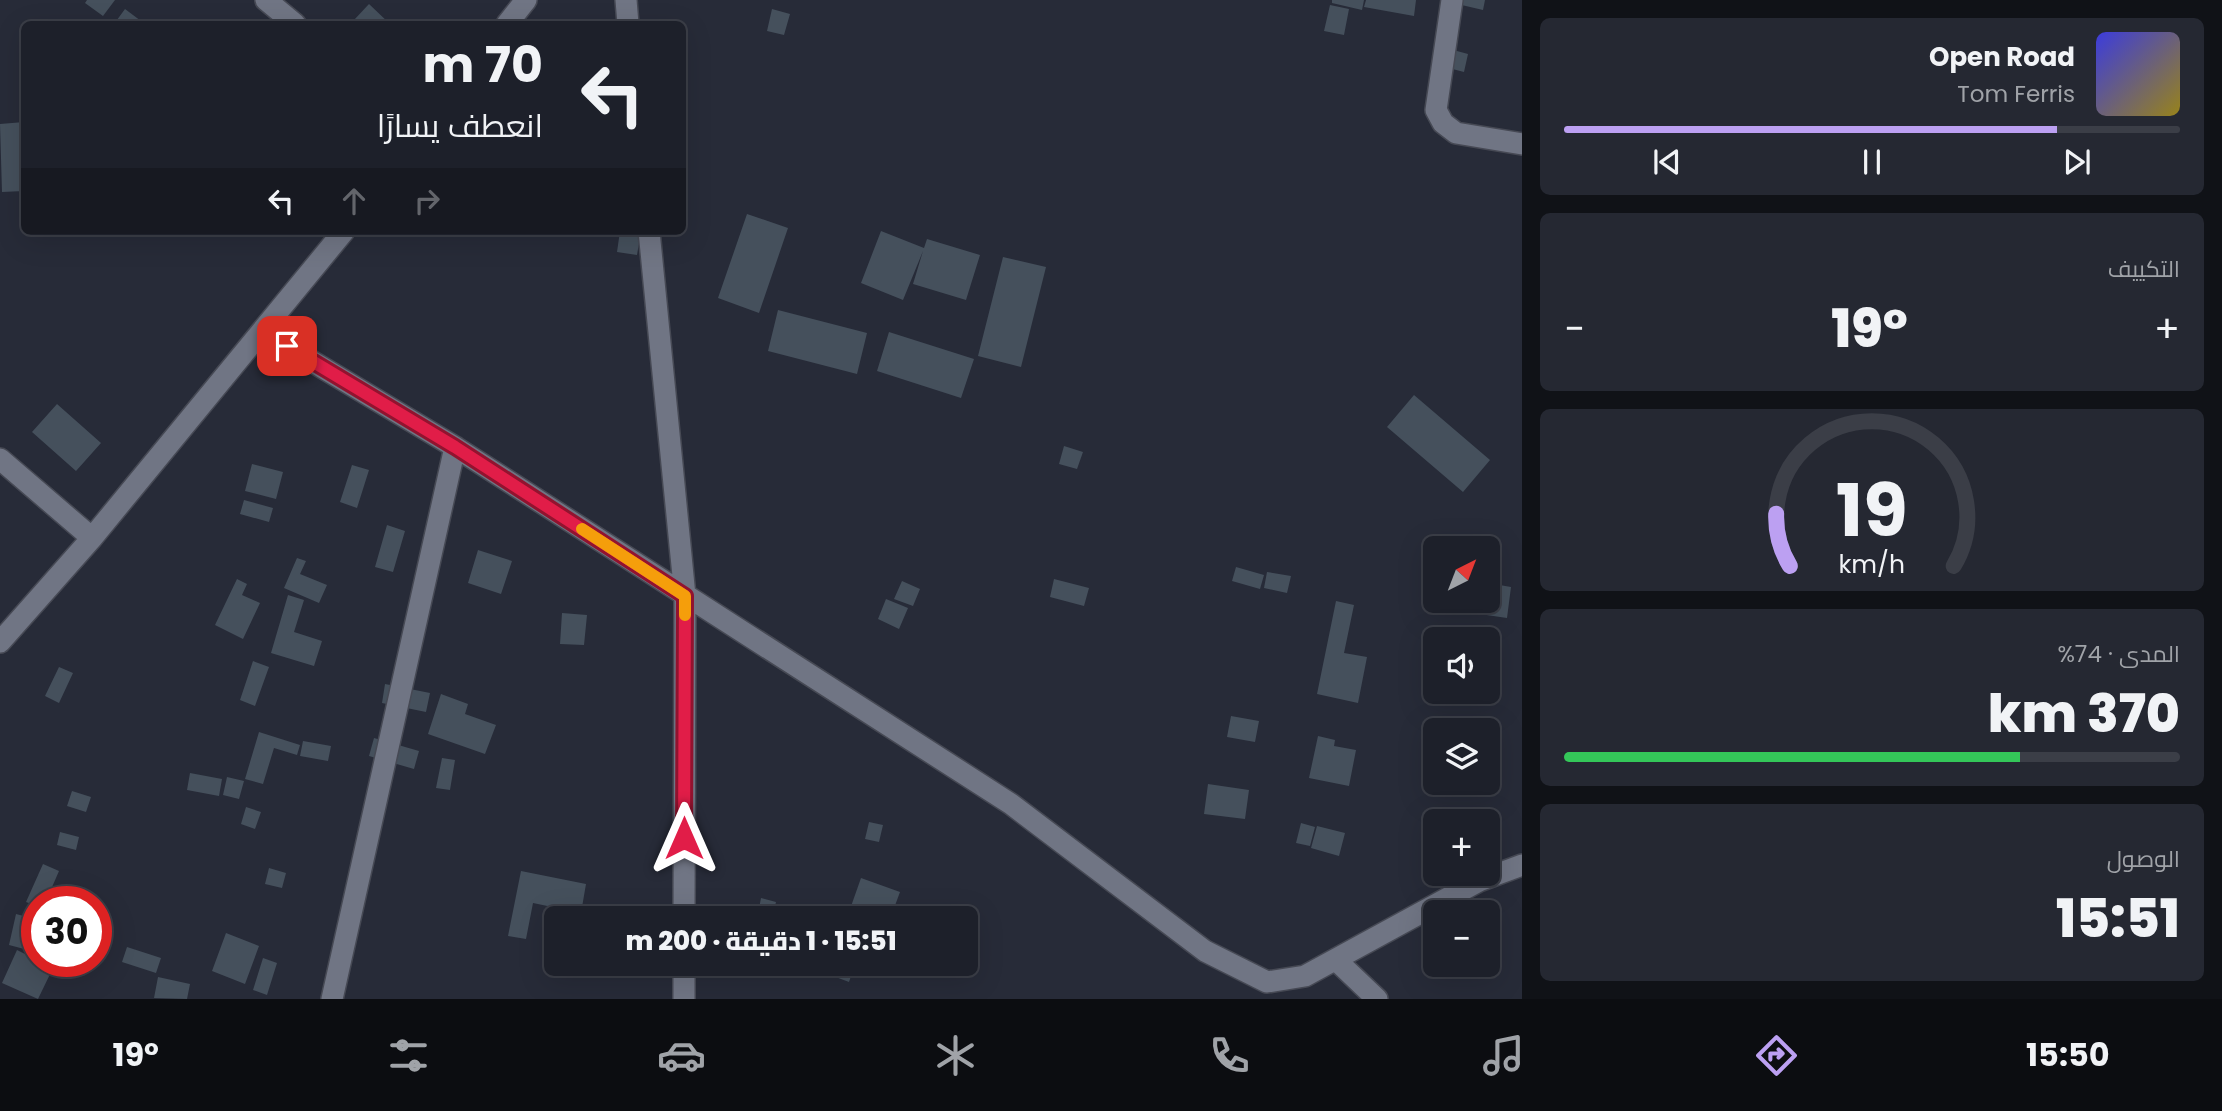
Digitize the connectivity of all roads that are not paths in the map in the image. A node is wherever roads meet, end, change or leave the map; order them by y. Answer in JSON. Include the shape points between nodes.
{"nodes":[{"id":1,"x":266,"y":0,"type":"edge"},
{"id":2,"x":526,"y":0,"type":"edge"},
{"id":3,"x":626,"y":0,"type":"edge"},
{"id":4,"x":1452,"y":0,"type":"edge"},
{"id":5,"x":291,"y":21,"type":"edge"},
{"id":6,"x":509,"y":21,"type":"edge"},
{"id":7,"x":628,"y":21,"type":"edge"},
{"id":8,"x":1522,"y":144,"type":"edge"},
{"id":9,"x":341,"y":235,"type":"edge"},
{"id":10,"x":649,"y":235,"type":"edge"},
{"id":11,"x":263,"y":332,"type":"junction"},
{"id":12,"x":455,"y":447,"type":"junction"},
{"id":13,"x":0,"y":459,"type":"edge"},
{"id":14,"x":92,"y":538,"type":"junction"},
{"id":15,"x":685,"y":596,"type":"junction"},
{"id":16,"x":0,"y":642,"type":"edge"},
{"id":17,"x":1522,"y":865,"type":"edge"},
{"id":18,"x":684,"y":906,"type":"edge"},
{"id":19,"x":1336,"y":960,"type":"junction"},
{"id":20,"x":684,"y":976,"type":"edge"},
{"id":21,"x":332,"y":999,"type":"edge"},
{"id":22,"x":684,"y":999,"type":"edge"},
{"id":23,"x":1377,"y":999,"type":"edge"}],
"edges":[{"from":1,"to":5,"type":"street"},
{"from":2,"to":6,"type":"street"},
{"from":3,"to":7,"type":"street"},
{"from":4,"to":8,"type":"street","via":[[1436,110],[1443,123],[1456,132]]},
{"from":9,"to":11,"type":"street"},
{"from":10,"to":15,"type":"street"},
{"from":11,"to":12,"type":"street"},
{"from":11,"to":14,"type":"street"},
{"from":12,"to":15,"type":"street"},
{"from":12,"to":21,"type":"street"},
{"from":13,"to":14,"type":"street"},
{"from":14,"to":16,"type":"street"},
{"from":15,"to":18,"type":"street"},
{"from":15,"to":19,"type":"street","via":[[1011,804],[1205,951],[1267,982],[1305,976]]},
{"from":17,"to":19,"type":"street","via":[[1479,881]]},
{"from":19,"to":23,"type":"street"},
{"from":20,"to":22,"type":"street"}]}
